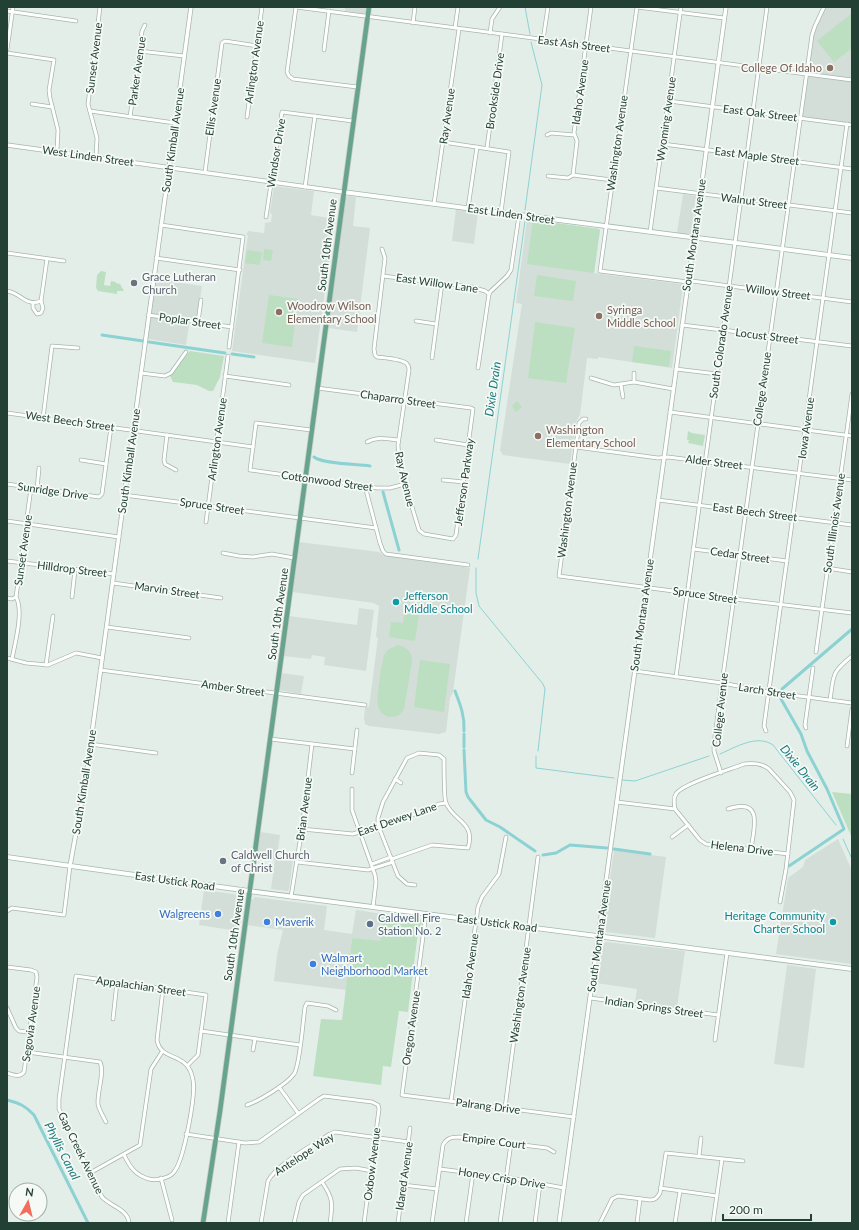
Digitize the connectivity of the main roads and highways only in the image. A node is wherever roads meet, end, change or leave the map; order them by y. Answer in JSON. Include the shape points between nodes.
{"nodes":[{"id":1,"x":369,"y":7,"type":"edge"},
{"id":2,"x":343,"y":192,"type":"junction"},
{"id":3,"x":852,"y":258,"type":"edge"},
{"id":4,"x":7,"y":857,"type":"edge"},
{"id":5,"x":249,"y":892,"type":"junction"},
{"id":6,"x":852,"y":969,"type":"edge"},
{"id":7,"x":203,"y":1223,"type":"edge"}],
"edges":[{"from":1,"to":2,"type":"main road","name":"South 10th Avenue"},
{"from":2,"to":3,"type":"main road","name":"East Linden Street"},
{"from":2,"to":5,"type":"main road","name":"South 10th Avenue"},
{"from":4,"to":5,"type":"main road","name":"East Ustick Road"},
{"from":5,"to":6,"type":"main road","name":"East Ustick Road"},
{"from":5,"to":7,"type":"main road","name":"South 10th Avenue"}]}
